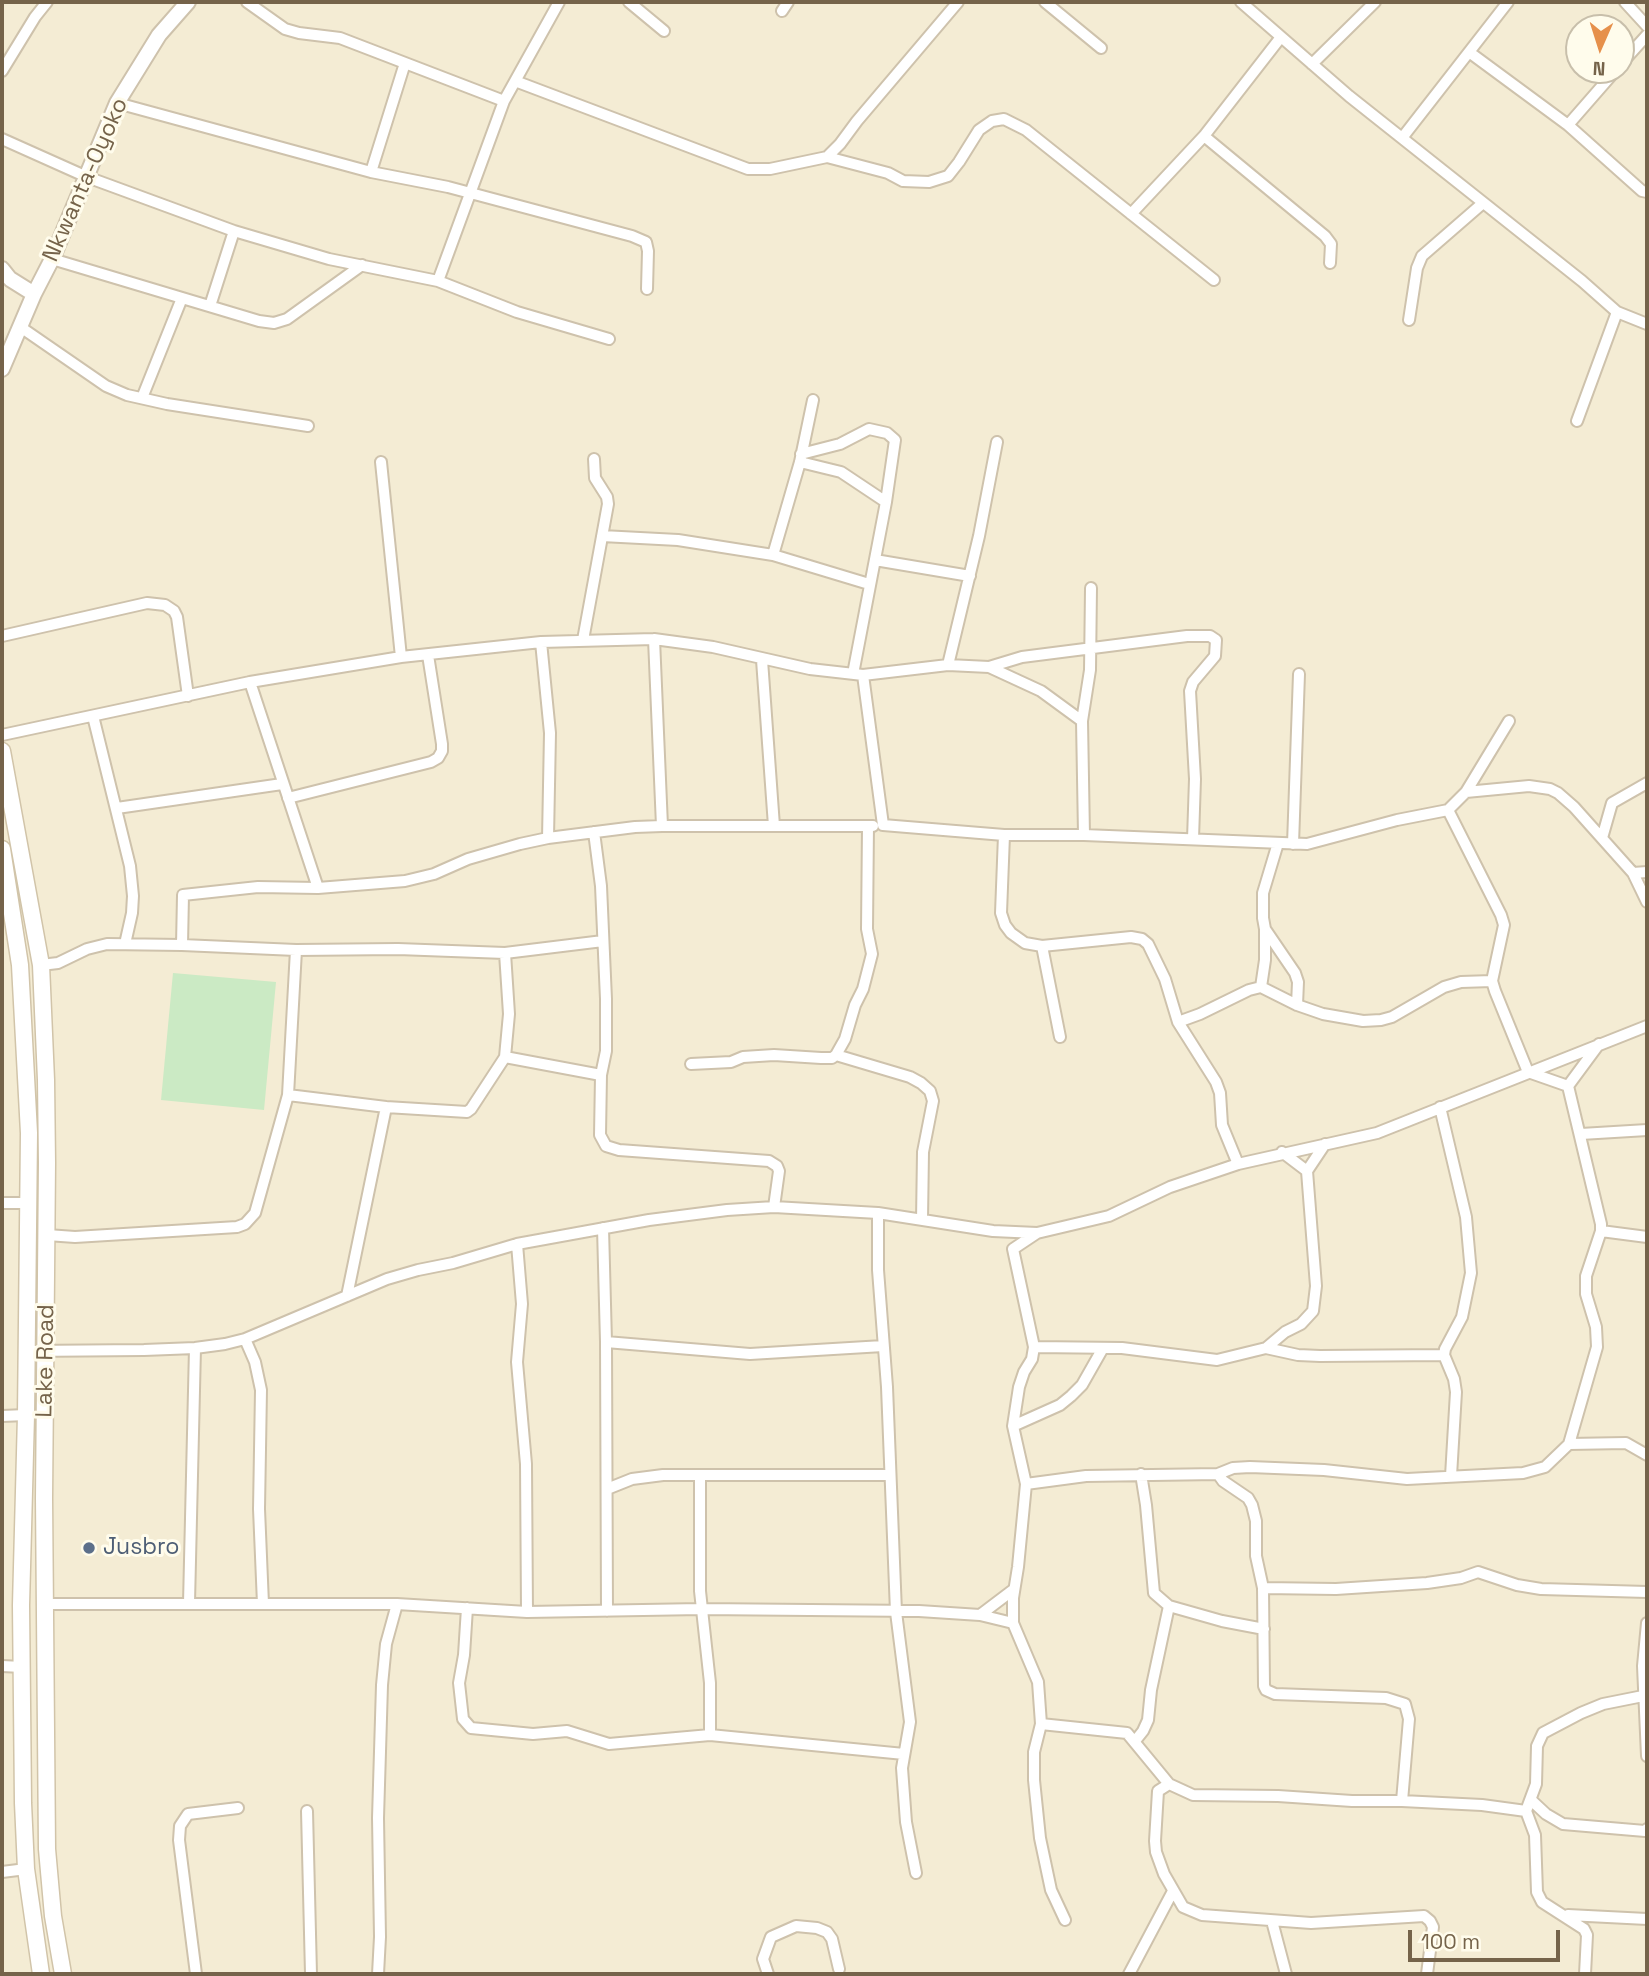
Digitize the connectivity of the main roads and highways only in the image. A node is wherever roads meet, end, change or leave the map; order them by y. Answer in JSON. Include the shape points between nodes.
{"nodes":[{"id":1,"x":2,"y":751,"type":"edge"},
{"id":2,"x":2,"y":849,"type":"edge"},
{"id":3,"x":4,"y":873,"type":"edge"},
{"id":4,"x":53,"y":1973,"type":"edge"}],
"edges":[{"from":1,"to":4,"type":"main road","name":"Lake Road","via":[[41,965],[47,1080],[44,1498],[47,1849]]},
{"from":2,"to":3,"type":"main road","name":"Lake Road"},
{"from":3,"to":4,"type":"main road","name":"Lake Road","via":[[22,992],[29,1121],[22,1548],[26,1869]]}]}
